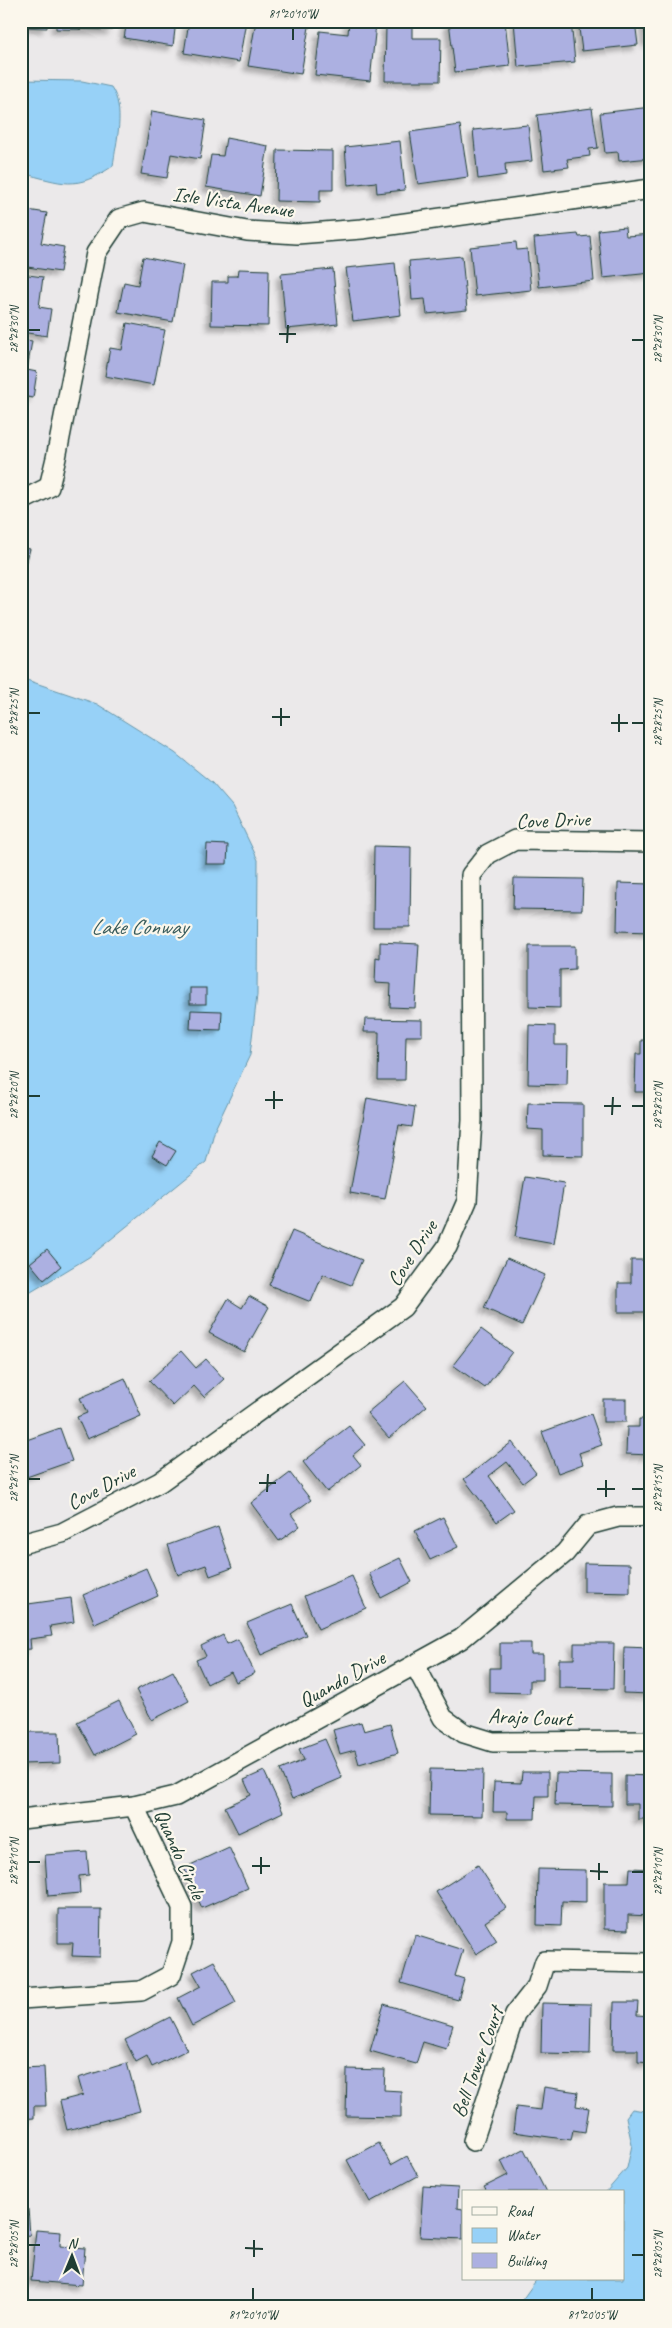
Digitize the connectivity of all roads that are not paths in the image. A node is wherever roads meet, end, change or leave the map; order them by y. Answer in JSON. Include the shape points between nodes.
{"nodes":[{"id":1,"x":651,"y":190,"type":"edge"},
{"id":2,"x":21,"y":501,"type":"edge"},
{"id":3,"x":651,"y":842,"type":"edge"},
{"id":4,"x":651,"y":1517,"type":"edge"},
{"id":5,"x":21,"y":1544,"type":"edge"},
{"id":6,"x":416,"y":1665,"type":"junction"},
{"id":7,"x":651,"y":1741,"type":"edge"},
{"id":8,"x":134,"y":1806,"type":"junction"},
{"id":9,"x":21,"y":1819,"type":"edge"},
{"id":10,"x":651,"y":1964,"type":"edge"},
{"id":11,"x":21,"y":1999,"type":"edge"},
{"id":12,"x":473,"y":2141,"type":"dead end"}],
"edges":[{"from":1,"to":2,"type":"street","name":"Isle Vista Avenue","via":[[362,229],[297,234],[247,231],[144,212],[119,219],[96,253],[49,487]]},
{"from":3,"to":5,"type":"street","name":"Cove Drive","via":[[515,840],[488,854],[471,875],[472,1120],[467,1202],[447,1247],[403,1307],[160,1482],[62,1533]]},
{"from":4,"to":6,"type":"street","name":"Quando Drive","via":[[618,1517],[588,1525],[565,1553],[505,1604],[461,1639]]},
{"from":6,"to":7,"type":"street","name":"Arajo Court","via":[[443,1718],[464,1733],[493,1742]]},
{"from":6,"to":8,"type":"street","name":"Quando Drive","via":[[176,1796]]},
{"from":8,"to":9,"type":"street","name":"Quando Drive"},
{"from":8,"to":11,"type":"street","name":"Quando Circle","via":[[182,1907],[182,1942],[171,1975],[141,1991]]},
{"from":10,"to":12,"type":"street","name":"Bell Tower Court","via":[[545,1961],[537,1986],[515,2014]]}]}
